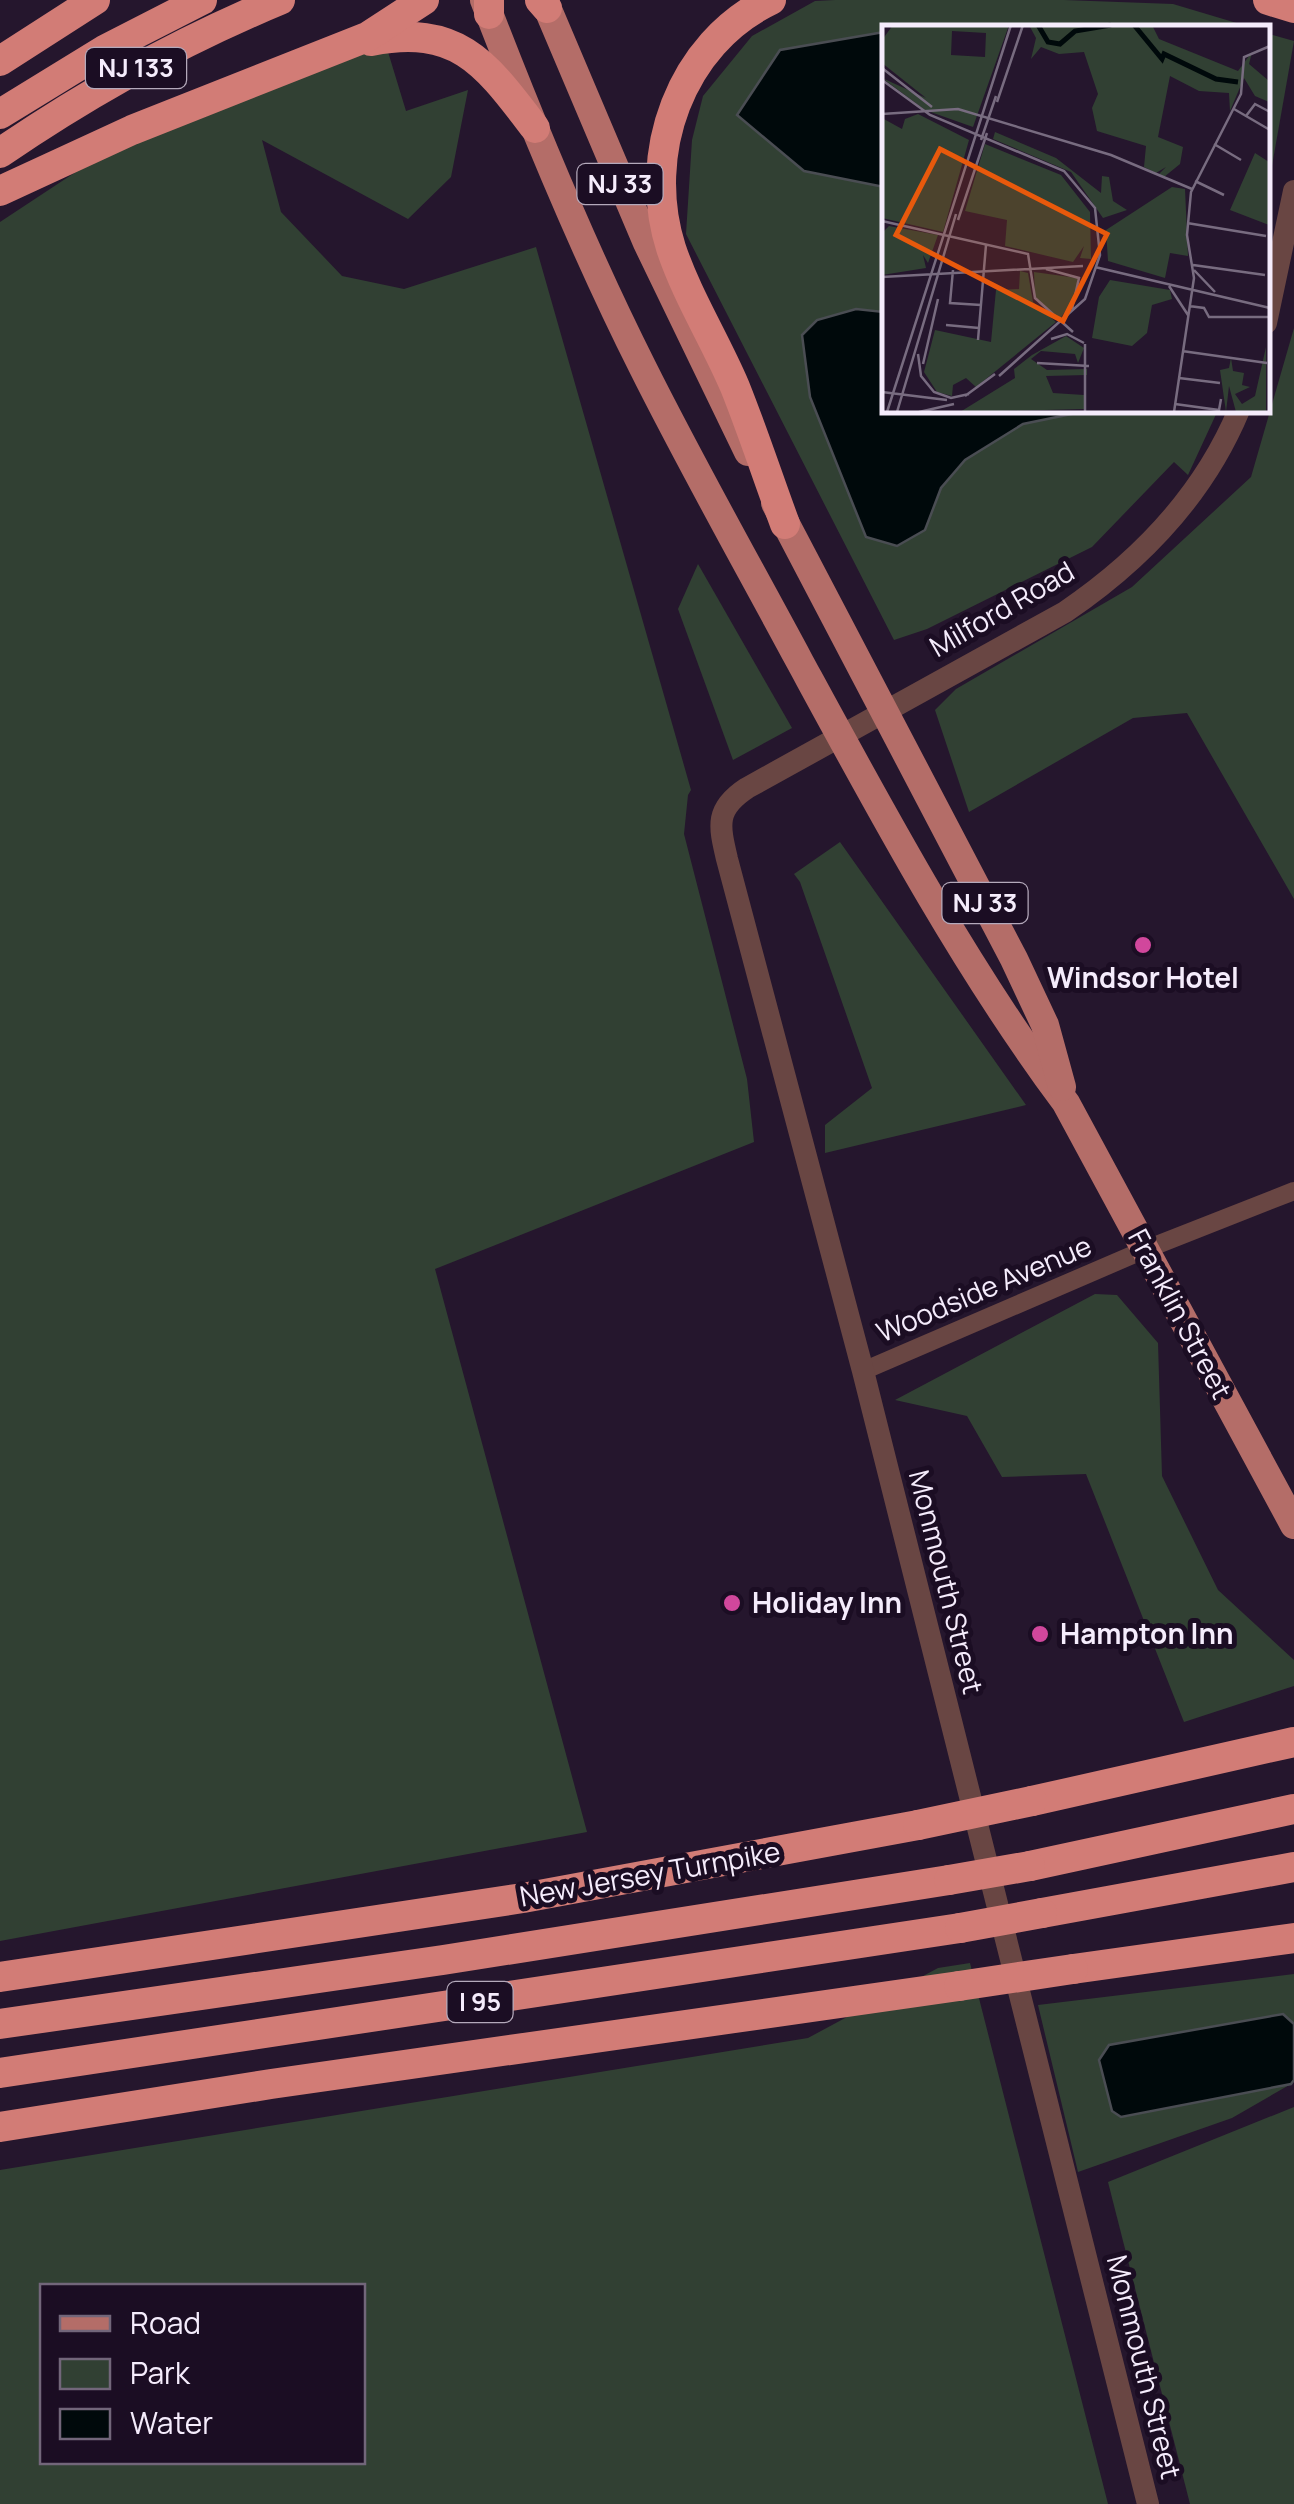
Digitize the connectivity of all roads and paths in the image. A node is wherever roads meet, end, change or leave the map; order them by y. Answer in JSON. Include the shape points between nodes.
{"nodes":[{"id":1,"x":95,"y":0,"type":"edge"},
{"id":2,"x":202,"y":0,"type":"edge"},
{"id":3,"x":280,"y":0,"type":"edge"},
{"id":4,"x":424,"y":0,"type":"edge"},
{"id":5,"x":771,"y":0,"type":"edge"},
{"id":6,"x":1268,"y":0,"type":"edge"},
{"id":7,"x":544,"y":3,"type":"edge"},
{"id":8,"x":487,"y":5,"type":"edge"},
{"id":9,"x":1294,"y":8,"type":"edge"},
{"id":10,"x":349,"y":45,"type":"junction"},
{"id":11,"x":0,"y":61,"type":"edge"},
{"id":12,"x":0,"y":114,"type":"edge"},
{"id":13,"x":535,"y":128,"type":"junction"},
{"id":14,"x":0,"y":152,"type":"edge"},
{"id":15,"x":0,"y":191,"type":"edge"},
{"id":16,"x":1294,"y":191,"type":"edge"},
{"id":17,"x":1269,"y":309,"type":"edge"},
{"id":18,"x":1237,"y":412,"type":"edge"},
{"id":19,"x":785,"y":524,"type":"junction"},
{"id":20,"x":884,"y":711,"type":"junction"},
{"id":21,"x":840,"y":735,"type":"junction"},
{"id":22,"x":1066,"y":1103,"type":"junction"},
{"id":23,"x":1294,"y":1191,"type":"edge"},
{"id":24,"x":1144,"y":1250,"type":"junction"},
{"id":25,"x":862,"y":1371,"type":"junction"},
{"id":26,"x":1294,"y":1525,"type":"edge"},
{"id":27,"x":1283,"y":1744,"type":"edge"},
{"id":28,"x":1294,"y":1810,"type":"edge"},
{"id":29,"x":1294,"y":1866,"type":"edge"},
{"id":30,"x":1294,"y":1938,"type":"edge"},
{"id":31,"x":0,"y":1978,"type":"edge"},
{"id":32,"x":0,"y":2024,"type":"edge"},
{"id":33,"x":0,"y":2073,"type":"edge"},
{"id":34,"x":0,"y":2127,"type":"edge"},
{"id":35,"x":1148,"y":2504,"type":"edge"}],
"edges":[{"from":1,"to":11,"type":"highway"},
{"from":2,"to":12,"type":"highway","number":"NJ 133"},
{"from":3,"to":14,"type":"highway","number":"NJ 133","via":[[150,60]]},
{"from":4,"to":10,"type":"highway"},
{"from":5,"to":19,"type":"highway","via":[[728,28],[690,73],[670,116],[661,180],[670,244],[734,386]]},
{"from":6,"to":9,"type":"highway"},
{"from":7,"to":19,"type":"main road","number":"NJ 33","via":[[660,272]]},
{"from":8,"to":13,"type":"main road","number":"NJ 33"},
{"from":10,"to":13,"type":"highway","via":[[400,35],[450,44],[489,70]]},
{"from":10,"to":15,"type":"highway","via":[[120,135]]},
{"from":13,"to":21,"type":"main road","number":"NJ 33","via":[[650,382]]},
{"from":16,"to":17,"type":"street"},
{"from":18,"to":20,"type":"street","name":"Milford Road","via":[[1189,498],[1119,571],[1065,612]]},
{"from":19,"to":20,"type":"main road","number":"NJ 33"},
{"from":20,"to":21,"type":"street","name":"Milford Road"},
{"from":20,"to":22,"type":"main road","number":"NJ 33","via":[[1030,992]]},
{"from":21,"to":22,"type":"main road","number":"NJ 33","via":[[982,981]]},
{"from":21,"to":25,"type":"street","name":"Monmouth Street","via":[[732,798],[721,822]]},
{"from":22,"to":24,"type":"main road","name":"Franklin Street","number":"NJ 33"},
{"from":23,"to":24,"type":"street","name":"Woodside Avenue"},
{"from":24,"to":25,"type":"street","name":"Woodside Avenue"},
{"from":24,"to":26,"type":"main road","name":"Franklin Street","number":"NJ 33"},
{"from":25,"to":35,"type":"street","name":"Monmouth Street"},
{"from":27,"to":31,"type":"highway","name":"New Jersey Turnpike","bridge":true,"via":[[918,1825],[523,1898]]},
{"from":28,"to":32,"type":"highway","name":"New Jersey Turnpike","number":"I 95","bridge":true,"via":[[950,1880]]},
{"from":29,"to":33,"type":"highway","number":"I 95","bridge":true,"via":[[960,1928]]},
{"from":30,"to":34,"type":"highway","number":"I 95","bridge":true}]}
